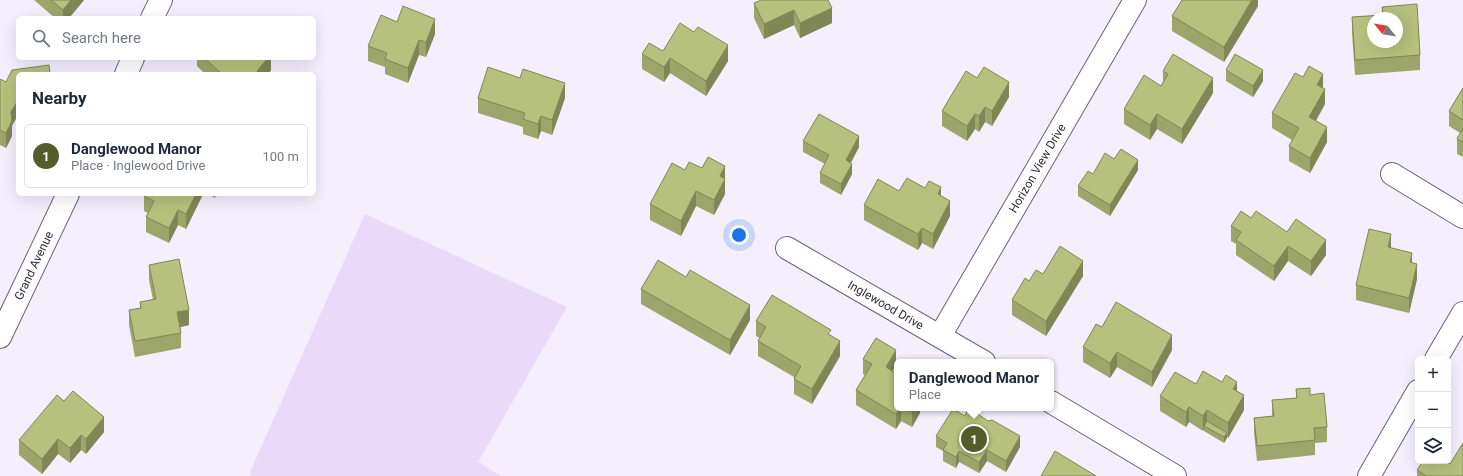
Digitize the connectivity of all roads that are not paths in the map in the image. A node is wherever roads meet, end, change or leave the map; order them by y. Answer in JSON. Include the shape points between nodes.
{"nodes":[{"id":1,"x":161,"y":0,"type":"edge"},
{"id":2,"x":1135,"y":0,"type":"edge"},
{"id":3,"x":153,"y":16,"type":"edge"},
{"id":4,"x":132,"y":60,"type":"edge"},
{"id":5,"x":127,"y":72,"type":"edge"},
{"id":6,"x":1392,"y":174,"type":"dead end"},
{"id":7,"x":67,"y":196,"type":"edge"},
{"id":8,"x":1463,"y":217,"type":"edge"},
{"id":9,"x":787,"y":248,"type":"dead end"},
{"id":10,"x":1463,"y":313,"type":"edge"},
{"id":11,"x":940,"y":336,"type":"junction"},
{"id":12,"x":0,"y":337,"type":"edge"},
{"id":13,"x":1438,"y":356,"type":"edge"},
{"id":14,"x":979,"y":359,"type":"edge"},
{"id":15,"x":1417,"y":392,"type":"edge"},
{"id":16,"x":1054,"y":404,"type":"edge"},
{"id":17,"x":1174,"y":476,"type":"edge"},
{"id":18,"x":1369,"y":476,"type":"edge"}],
"edges":[{"from":1,"to":3,"type":"street"},
{"from":2,"to":11,"type":"street","name":"Horizon View Drive"},
{"from":4,"to":5,"type":"street"},
{"from":6,"to":8,"type":"street"},
{"from":7,"to":12,"type":"street","name":"Grand Avenue"},
{"from":9,"to":11,"type":"street","name":"Inglewood Drive"},
{"from":10,"to":13,"type":"street"},
{"from":11,"to":14,"type":"street","name":"Inglewood Drive"},
{"from":15,"to":18,"type":"street"},
{"from":16,"to":17,"type":"street"}]}
